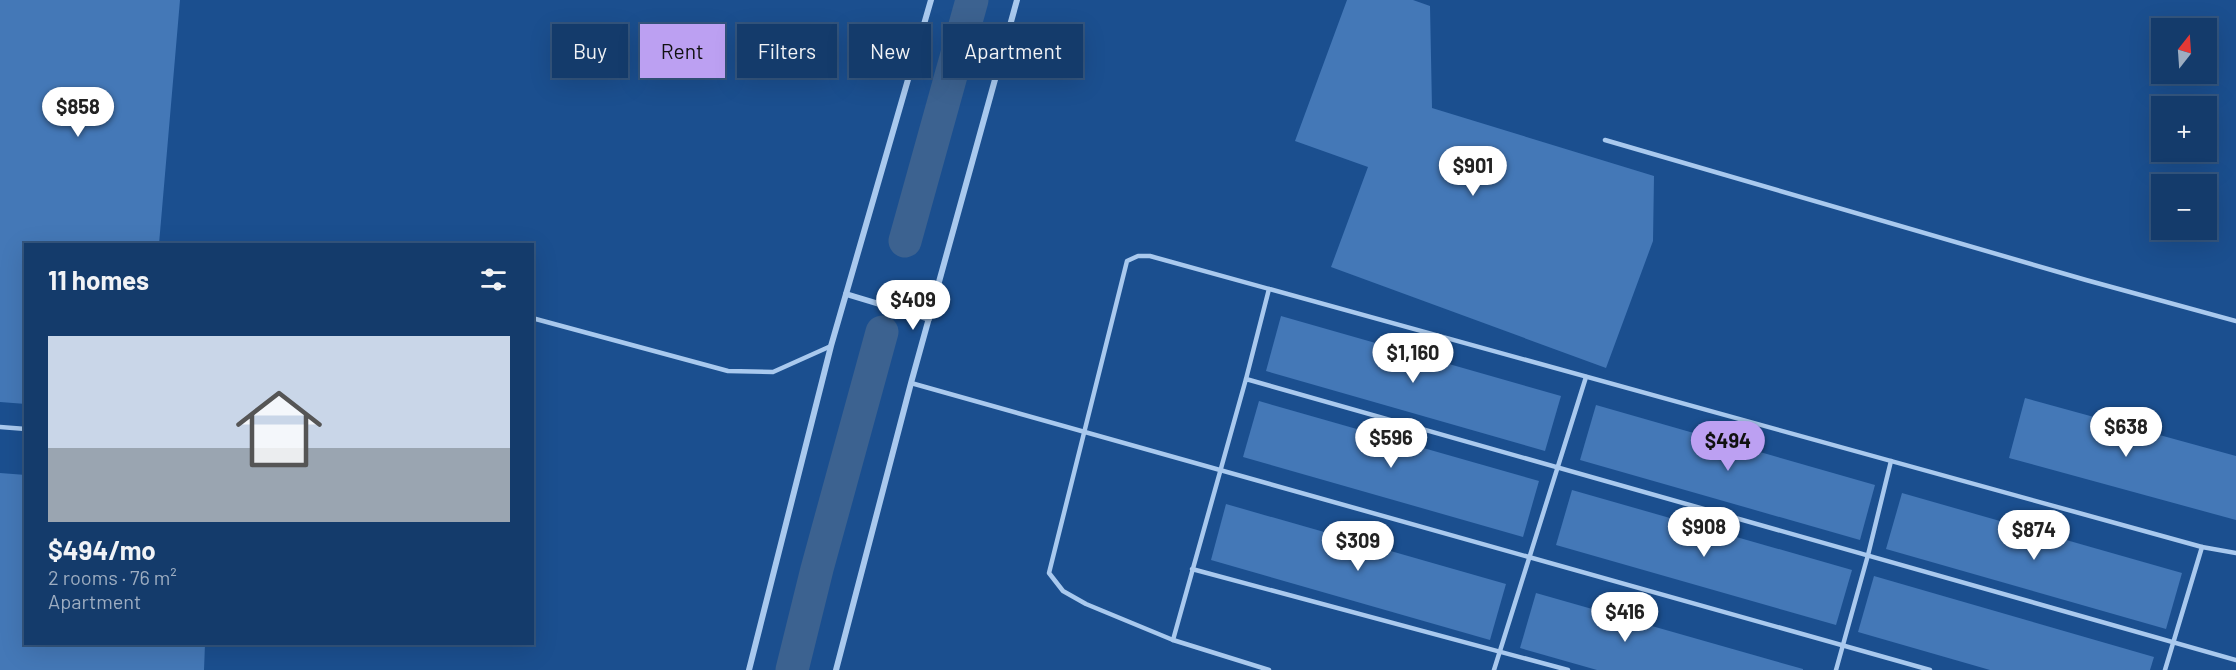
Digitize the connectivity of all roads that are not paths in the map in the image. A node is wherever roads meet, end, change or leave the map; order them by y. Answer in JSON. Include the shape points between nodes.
{"nodes":[{"id":1,"x":931,"y":0,"type":"edge"},
{"id":2,"x":1017,"y":0,"type":"edge"},
{"id":3,"x":1605,"y":140,"type":"dead end"},
{"id":4,"x":1269,"y":289,"type":"junction"},
{"id":5,"x":846,"y":294,"type":"junction"},
{"id":6,"x":534,"y":319,"type":"edge"},
{"id":7,"x":929,"y":319,"type":"junction"},
{"id":8,"x":2236,"y":321,"type":"edge"},
{"id":9,"x":831,"y":346,"type":"junction"},
{"id":10,"x":1586,"y":377,"type":"junction"},
{"id":11,"x":1246,"y":379,"type":"junction"},
{"id":12,"x":911,"y":384,"type":"junction"},
{"id":13,"x":0,"y":427,"type":"edge"},
{"id":14,"x":24,"y":429,"type":"edge"},
{"id":15,"x":1084,"y":433,"type":"junction"},
{"id":16,"x":1891,"y":461,"type":"junction"},
{"id":17,"x":1559,"y":467,"type":"junction"},
{"id":18,"x":1220,"y":470,"type":"junction"},
{"id":19,"x":2202,"y":548,"type":"junction"},
{"id":20,"x":2236,"y":554,"type":"edge"},
{"id":21,"x":1868,"y":555,"type":"junction"},
{"id":22,"x":1530,"y":557,"type":"junction"},
{"id":23,"x":1192,"y":569,"type":"junction"},
{"id":24,"x":1173,"y":640,"type":"junction"},
{"id":25,"x":2173,"y":642,"type":"junction"},
{"id":26,"x":1843,"y":645,"type":"junction"},
{"id":27,"x":1500,"y":651,"type":"junction"},
{"id":28,"x":2236,"y":660,"type":"edge"},
{"id":29,"x":749,"y":670,"type":"edge"},
{"id":30,"x":836,"y":670,"type":"edge"},
{"id":31,"x":1269,"y":670,"type":"edge"},
{"id":32,"x":1494,"y":670,"type":"edge"},
{"id":33,"x":1568,"y":670,"type":"edge"},
{"id":34,"x":1836,"y":670,"type":"edge"},
{"id":35,"x":1930,"y":670,"type":"edge"},
{"id":36,"x":2165,"y":670,"type":"edge"}],
"edges":[{"from":1,"to":5,"type":"street"},
{"from":2,"to":7,"type":"street"},
{"from":3,"to":8,"type":"lane"},
{"from":4,"to":10,"type":"lane"},
{"from":4,"to":11,"type":"lane"},
{"from":4,"to":15,"type":"lane","via":[[1150,256],[1127,261]]},
{"from":5,"to":7,"type":"street"},
{"from":5,"to":9,"type":"street"},
{"from":6,"to":9,"type":"lane","via":[[728,371],[773,372]]},
{"from":7,"to":12,"type":"street"},
{"from":9,"to":29,"type":"street"},
{"from":10,"to":16,"type":"lane"},
{"from":10,"to":17,"type":"lane"},
{"from":11,"to":17,"type":"lane"},
{"from":11,"to":18,"type":"lane"},
{"from":12,"to":15,"type":"lane"},
{"from":12,"to":30,"type":"street"},
{"from":13,"to":14,"type":"lane"},
{"from":15,"to":18,"type":"lane"},
{"from":15,"to":24,"type":"lane","via":[[1049,573],[1063,591]]},
{"from":16,"to":19,"type":"lane"},
{"from":16,"to":21,"type":"lane"},
{"from":17,"to":21,"type":"lane"},
{"from":17,"to":22,"type":"lane"},
{"from":18,"to":22,"type":"lane"},
{"from":18,"to":23,"type":"lane"},
{"from":19,"to":20,"type":"lane"},
{"from":19,"to":25,"type":"lane"},
{"from":21,"to":25,"type":"lane"},
{"from":21,"to":26,"type":"lane"},
{"from":22,"to":26,"type":"lane"},
{"from":22,"to":27,"type":"lane"},
{"from":23,"to":24,"type":"lane"},
{"from":23,"to":27,"type":"lane"},
{"from":24,"to":31,"type":"lane"},
{"from":25,"to":28,"type":"lane"},
{"from":25,"to":36,"type":"lane"},
{"from":26,"to":34,"type":"lane"},
{"from":26,"to":35,"type":"lane"},
{"from":27,"to":32,"type":"lane"},
{"from":27,"to":33,"type":"lane"}]}
